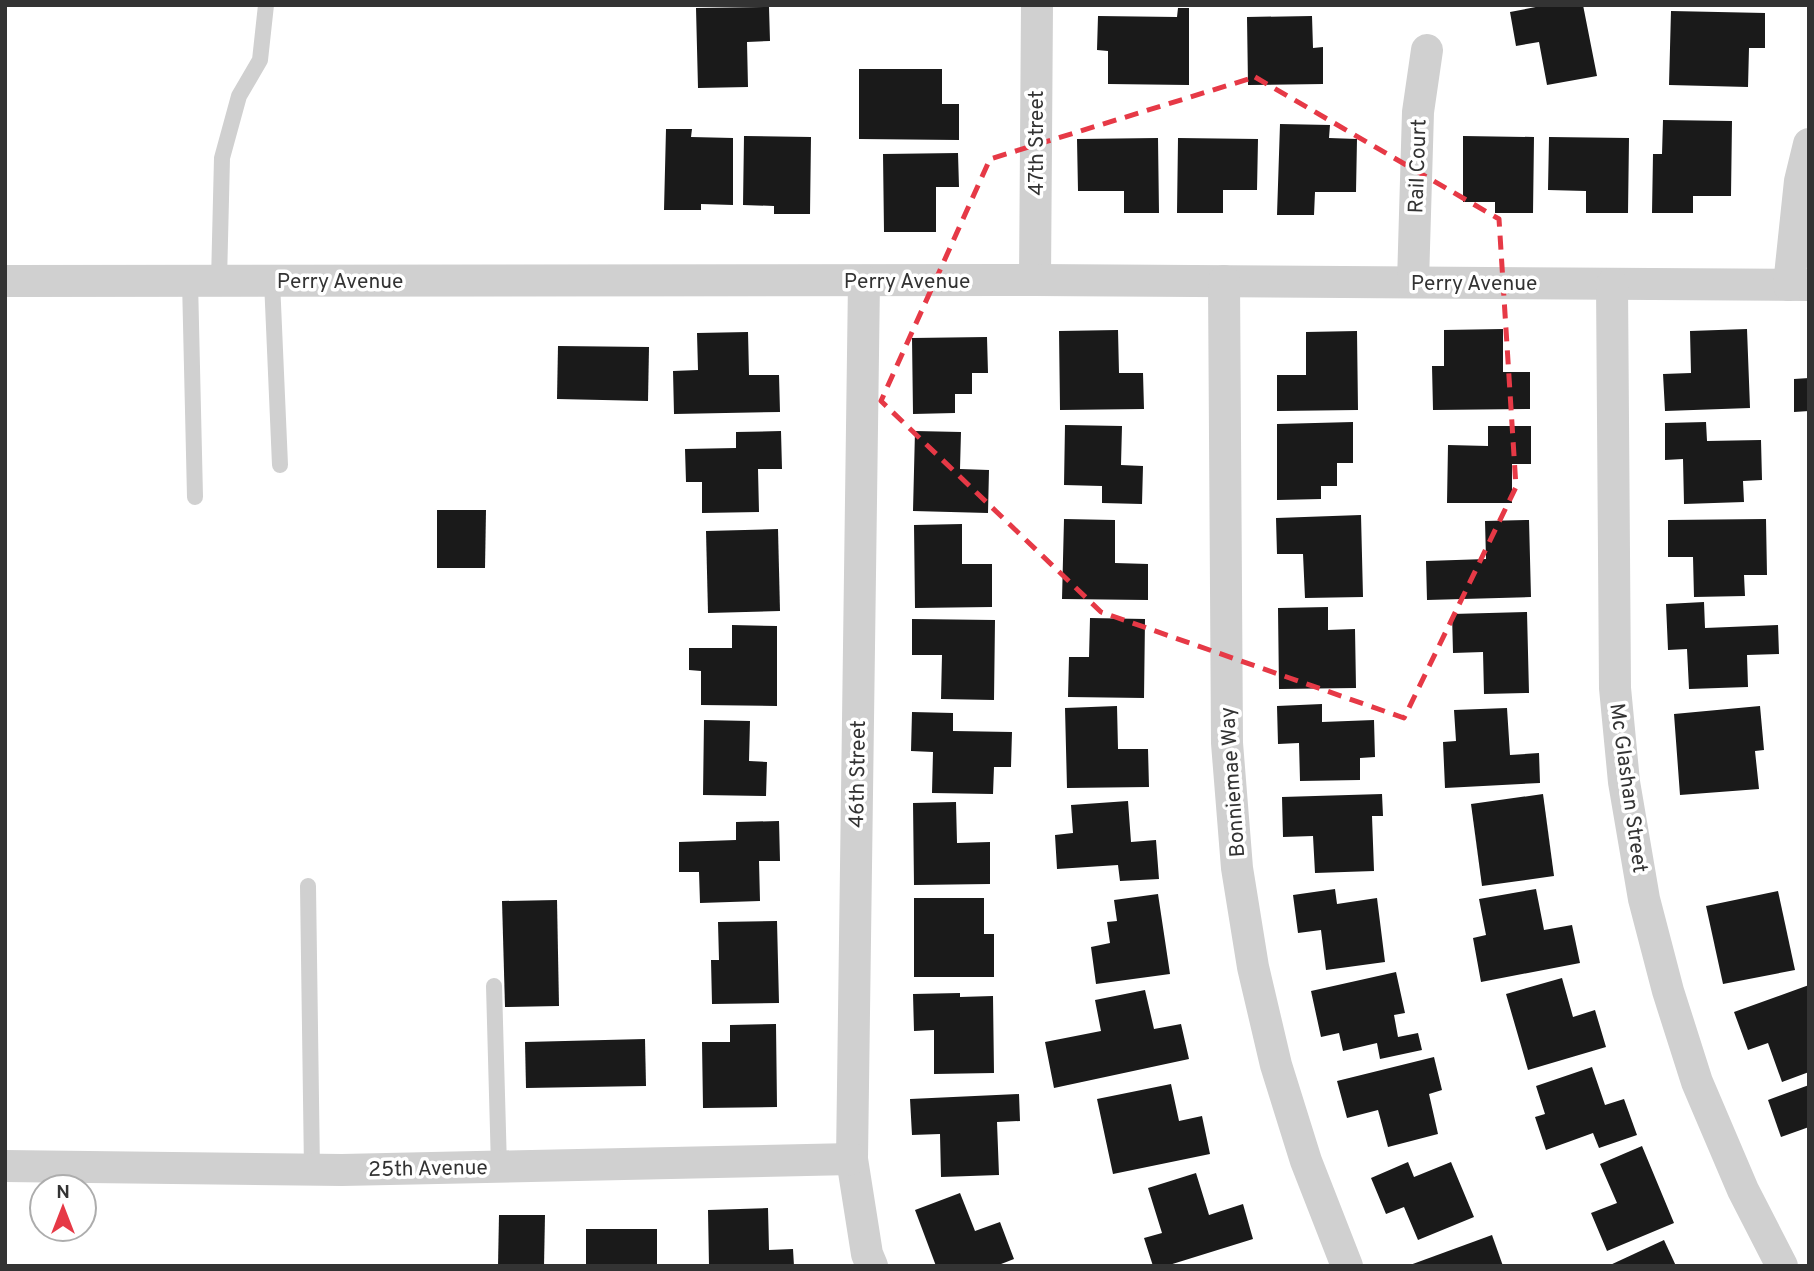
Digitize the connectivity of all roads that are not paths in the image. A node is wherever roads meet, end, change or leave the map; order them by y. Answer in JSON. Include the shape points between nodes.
{"nodes":[{"id":1,"x":266,"y":5,"type":"edge"},
{"id":2,"x":1037,"y":5,"type":"edge"},
{"id":3,"x":1427,"y":50,"type":"dead end"},
{"id":4,"x":1809,"y":144,"type":"edge"},
{"id":5,"x":1035,"y":280,"type":"junction"},
{"id":6,"x":5,"y":281,"type":"edge"},
{"id":7,"x":205,"y":281,"type":"junction"},
{"id":8,"x":272,"y":281,"type":"junction"},
{"id":9,"x":864,"y":281,"type":"junction"},
{"id":10,"x":1224,"y":281,"type":"junction"},
{"id":11,"x":1413,"y":282,"type":"junction"},
{"id":12,"x":1612,"y":284,"type":"junction"},
{"id":13,"x":1799,"y":285,"type":"edge"},
{"id":14,"x":280,"y":465,"type":"dead end"},
{"id":15,"x":195,"y":497,"type":"dead end"},
{"id":16,"x":307,"y":886,"type":"dead end"},
{"id":17,"x":494,"y":986,"type":"dead end"},
{"id":18,"x":852,"y":1159,"type":"junction"},
{"id":19,"x":5,"y":1166,"type":"edge"},
{"id":20,"x":499,"y":1167,"type":"junction"},
{"id":21,"x":312,"y":1170,"type":"junction"},
{"id":22,"x":872,"y":1266,"type":"edge"},
{"id":23,"x":1348,"y":1266,"type":"edge"},
{"id":24,"x":1782,"y":1266,"type":"edge"}],
"edges":[{"from":1,"to":7,"type":"lane","via":[[260,60],[239,96],[222,158]]},
{"from":2,"to":5,"type":"street","name":"47th Street"},
{"from":3,"to":11,"type":"street","name":"Rail Court","via":[[1418,112]]},
{"from":4,"to":13,"type":"street","via":[[1800,181]]},
{"from":5,"to":9,"type":"street","name":"Perry Avenue"},
{"from":5,"to":10,"type":"street","name":"Perry Avenue"},
{"from":6,"to":7,"type":"street","name":"Perry Avenue"},
{"from":7,"to":8,"type":"street","name":"Perry Avenue"},
{"from":7,"to":15,"type":"lane"},
{"from":8,"to":9,"type":"street","name":"Perry Avenue"},
{"from":8,"to":14,"type":"lane"},
{"from":9,"to":18,"type":"street","name":"46th Street"},
{"from":10,"to":11,"type":"street","name":"Perry Avenue"},
{"from":10,"to":23,"type":"street","name":"Bonniemae Way","via":[[1227,743],[1237,868],[1253,967],[1276,1065],[1306,1161]]},
{"from":11,"to":12,"type":"street","name":"Perry Avenue"},
{"from":12,"to":13,"type":"street","name":"Perry Avenue"},
{"from":12,"to":24,"type":"street","name":"Mc Glashan Street","via":[[1615,688],[1624,782],[1642,886],[1697,1082],[1743,1190]]},
{"from":16,"to":21,"type":"lane"},
{"from":17,"to":20,"type":"lane"},
{"from":18,"to":20,"type":"street","name":"25th Avenue"},
{"from":18,"to":22,"type":"street","name":"46th Street"},
{"from":19,"to":21,"type":"street","name":"25th Avenue"},
{"from":20,"to":21,"type":"street","name":"25th Avenue"}]}
